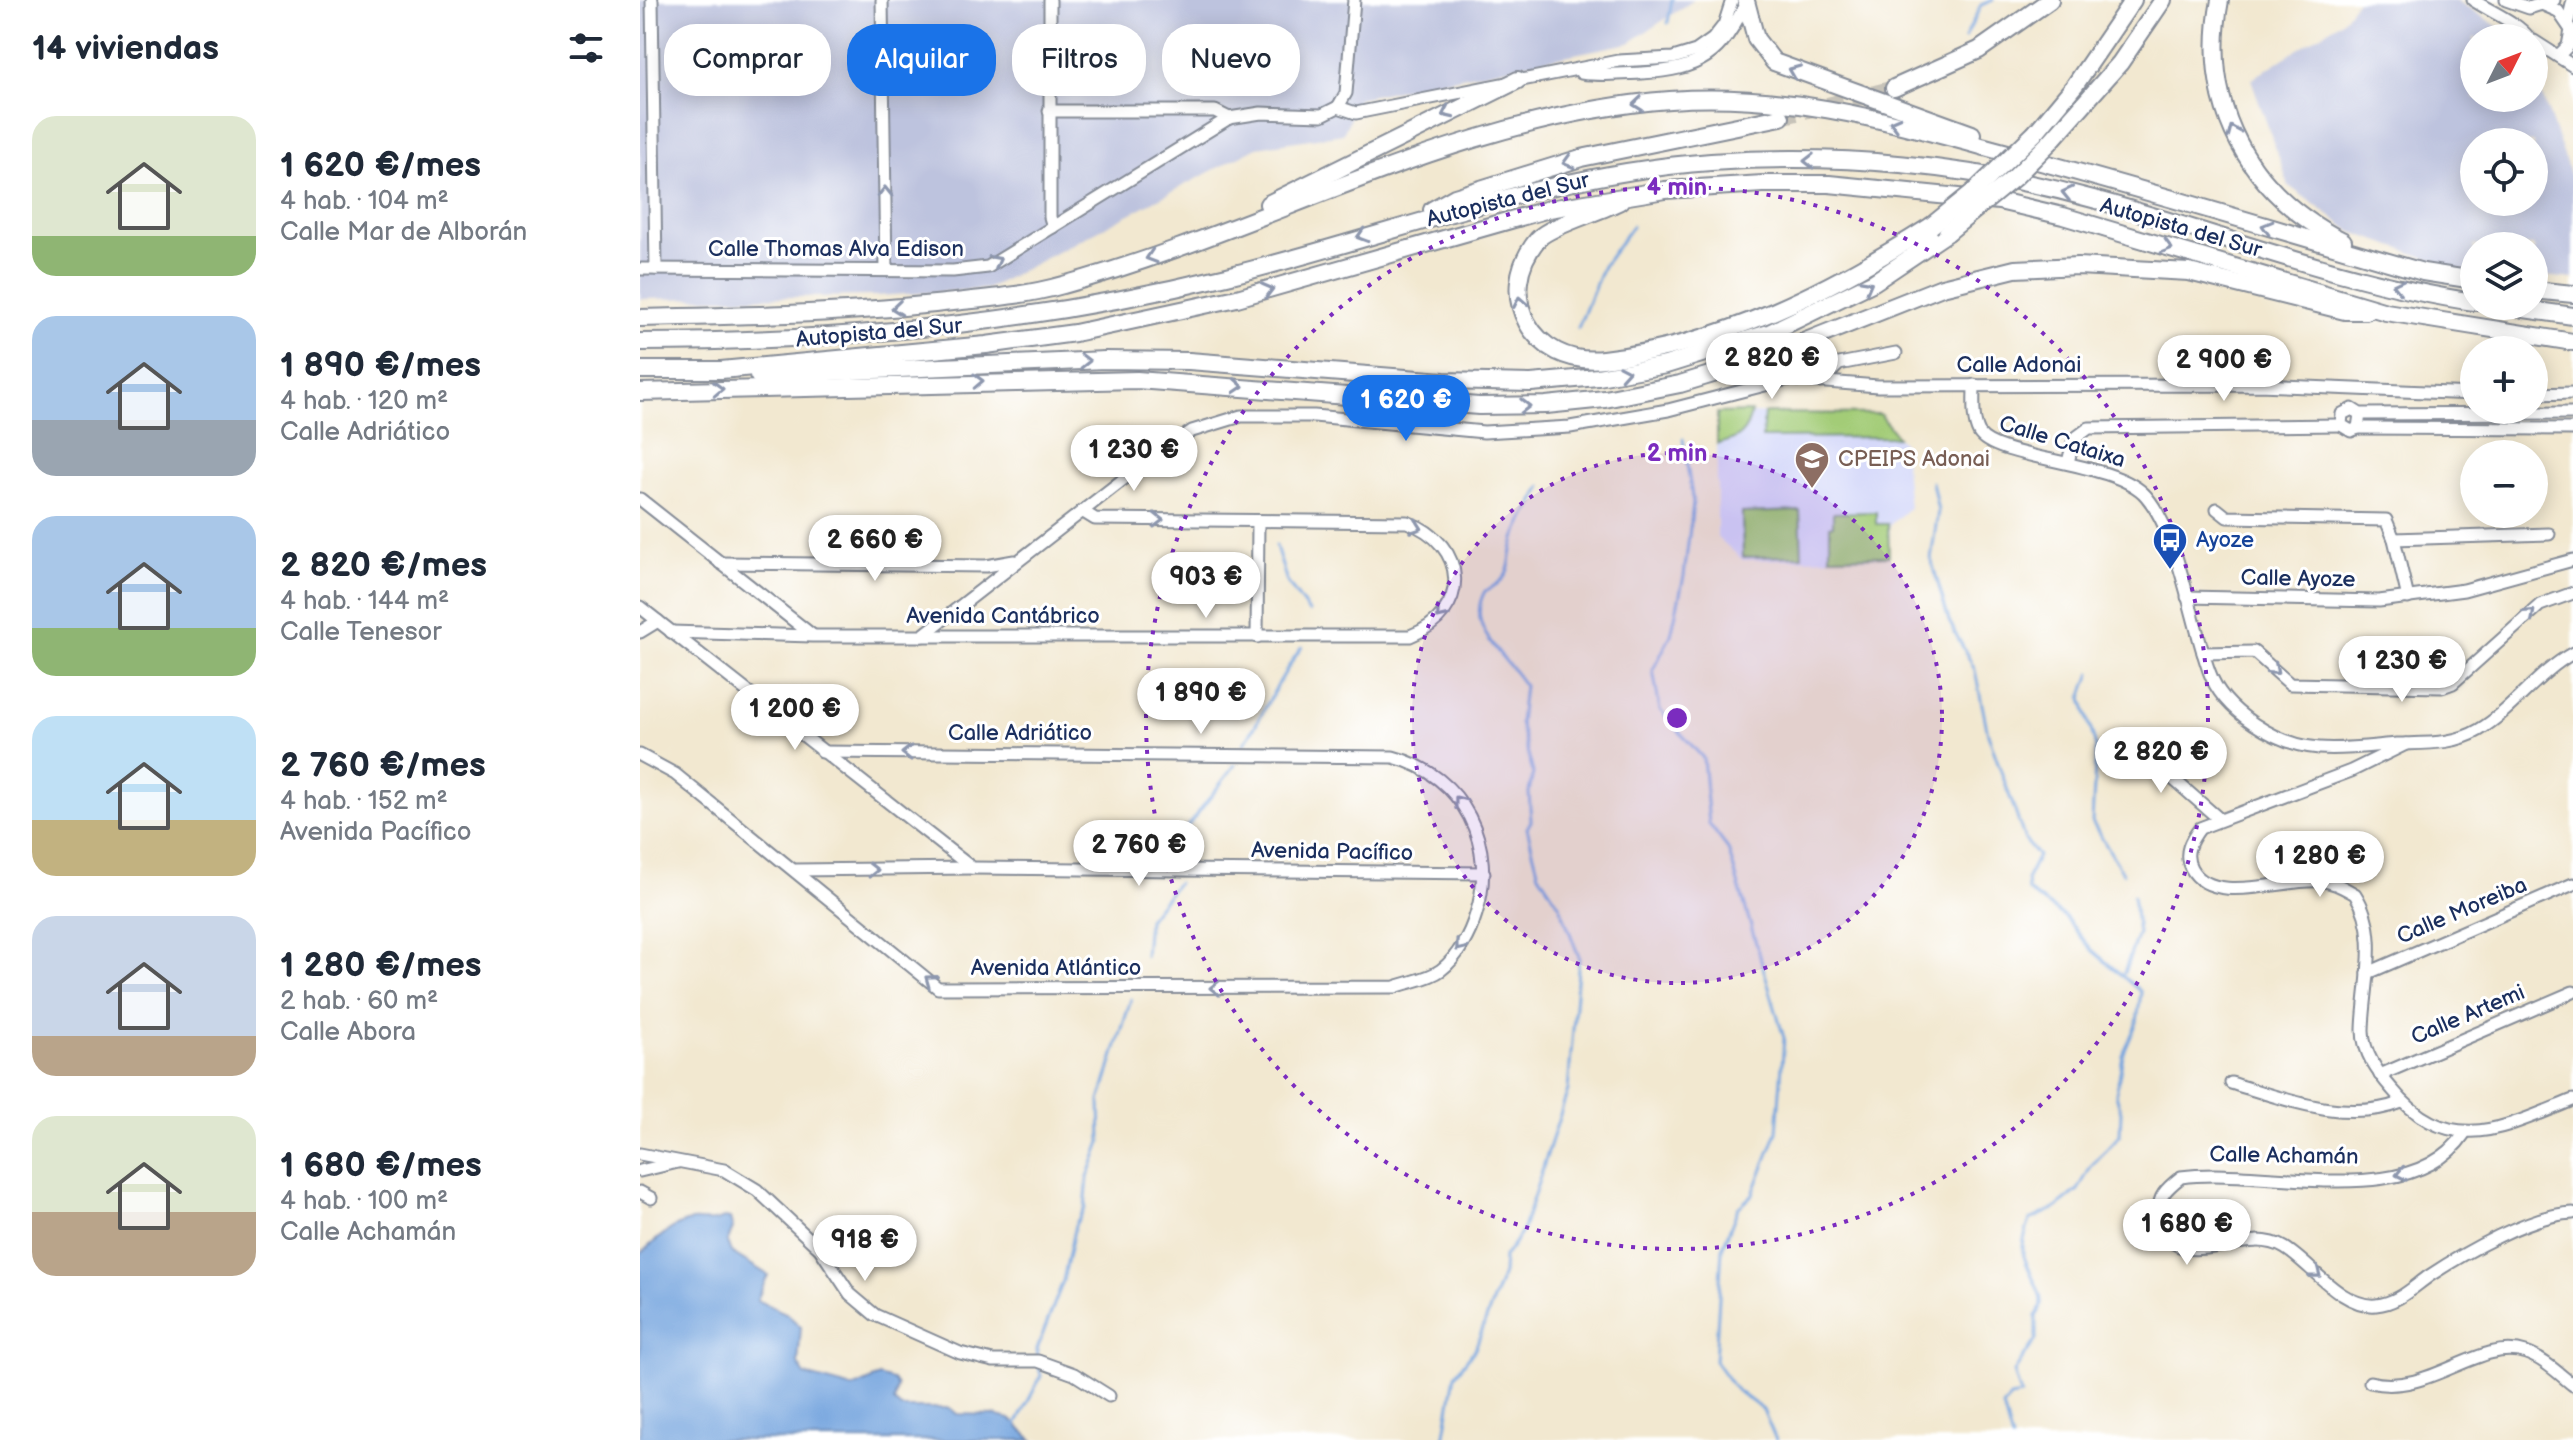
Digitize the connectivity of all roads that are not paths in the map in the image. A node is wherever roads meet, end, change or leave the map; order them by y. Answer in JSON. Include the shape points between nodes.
{"nodes":[{"id":1,"x":652,"y":0,"type":"edge"},
{"id":2,"x":882,"y":0,"type":"edge"},
{"id":3,"x":1050,"y":0,"type":"edge"},
{"id":4,"x":1354,"y":0,"type":"edge"},
{"id":5,"x":1742,"y":0,"type":"edge"},
{"id":6,"x":2050,"y":0,"type":"edge"},
{"id":7,"x":2133,"y":0,"type":"edge"},
{"id":8,"x":2163,"y":0,"type":"edge"},
{"id":9,"x":2220,"y":0,"type":"edge"},
{"id":10,"x":2473,"y":0,"type":"edge"},
{"id":11,"x":2506,"y":0,"type":"edge"},
{"id":12,"x":2573,"y":0,"type":"edge"},
{"id":13,"x":2549,"y":3,"type":"edge"},
{"id":14,"x":2529,"y":8,"type":"junction"},
{"id":15,"x":2568,"y":21,"type":"junction"},
{"id":16,"x":2509,"y":24,"type":"edge"},
{"id":17,"x":2521,"y":24,"type":"edge"},
{"id":18,"x":2572,"y":37,"type":"edge"},
{"id":19,"x":2548,"y":50,"type":"edge"},
{"id":20,"x":2558,"y":56,"type":"junction"},
{"id":21,"x":2573,"y":66,"type":"edge"},
{"id":22,"x":1518,"y":80,"type":"junction"},
{"id":23,"x":1894,"y":88,"type":"tunnel mouth"},
{"id":24,"x":1338,"y":107,"type":"junction"},
{"id":25,"x":1049,"y":111,"type":"junction"},
{"id":26,"x":1781,"y":117,"type":"tunnel mouth"},
{"id":27,"x":1229,"y":118,"type":"junction"},
{"id":28,"x":2042,"y":138,"type":"junction"},
{"id":29,"x":2052,"y":164,"type":"junction"},
{"id":30,"x":1632,"y":194,"type":"junction"},
{"id":31,"x":1413,"y":221,"type":"junction"},
{"id":32,"x":1053,"y":227,"type":"junction"},
{"id":33,"x":1939,"y":229,"type":"junction"},
{"id":34,"x":1178,"y":248,"type":"junction"},
{"id":35,"x":640,"y":269,"type":"edge"},
{"id":36,"x":656,"y":269,"type":"junction"},
{"id":37,"x":886,"y":270,"type":"junction"},
{"id":38,"x":2423,"y":272,"type":"junction"},
{"id":39,"x":2460,"y":278,"type":"edge"},
{"id":40,"x":2548,"y":291,"type":"edge"},
{"id":41,"x":2573,"y":294,"type":"edge"},
{"id":42,"x":2460,"y":299,"type":"edge"},
{"id":43,"x":2386,"y":312,"type":"junction"},
{"id":44,"x":2548,"y":312,"type":"edge"},
{"id":45,"x":2573,"y":316,"type":"edge"},
{"id":46,"x":640,"y":318,"type":"edge"},
{"id":47,"x":640,"y":342,"type":"edge"},
{"id":48,"x":2573,"y":342,"type":"edge"},
{"id":49,"x":1896,"y":353,"type":"dead end"},
{"id":50,"x":640,"y":370,"type":"edge"},
{"id":51,"x":721,"y":370,"type":"junction"},
{"id":52,"x":1821,"y":382,"type":"junction"},
{"id":53,"x":1974,"y":385,"type":"junction"},
{"id":54,"x":640,"y":392,"type":"edge"},
{"id":55,"x":2460,"y":393,"type":"edge"},
{"id":56,"x":2573,"y":393,"type":"edge"},
{"id":57,"x":2548,"y":394,"type":"edge"},
{"id":58,"x":2552,"y":413,"type":"junction"},
{"id":59,"x":2573,"y":413,"type":"edge"},
{"id":60,"x":2360,"y":414,"type":"junction"},
{"id":61,"x":2341,"y":425,"type":"junction"},
{"id":62,"x":2358,"y":428,"type":"junction"},
{"id":63,"x":2552,"y":429,"type":"junction"},
{"id":64,"x":2573,"y":429,"type":"edge"},
{"id":65,"x":2068,"y":462,"type":"junction"},
{"id":66,"x":640,"y":499,"type":"edge"},
{"id":67,"x":2217,"y":509,"type":"dead end"},
{"id":68,"x":1082,"y":511,"type":"junction"},
{"id":69,"x":1258,"y":522,"type":"junction"},
{"id":70,"x":2549,"y":534,"type":"dead end"},
{"id":71,"x":2394,"y":539,"type":"junction"},
{"id":72,"x":1022,"y":558,"type":"junction"},
{"id":73,"x":2573,"y":560,"type":"edge"},
{"id":74,"x":720,"y":563,"type":"junction"},
{"id":75,"x":980,"y":566,"type":"junction"},
{"id":76,"x":985,"y":587,"type":"junction"},
{"id":77,"x":2573,"y":593,"type":"edge"},
{"id":78,"x":2187,"y":597,"type":"junction"},
{"id":79,"x":2408,"y":598,"type":"junction"},
{"id":80,"x":640,"y":607,"type":"edge"},
{"id":81,"x":784,"y":615,"type":"junction"},
{"id":82,"x":947,"y":618,"type":"junction"},
{"id":83,"x":658,"y":621,"type":"junction"},
{"id":84,"x":640,"y":632,"type":"edge"},
{"id":85,"x":671,"y":632,"type":"junction"},
{"id":86,"x":711,"y":634,"type":"junction"},
{"id":87,"x":775,"y":635,"type":"junction"},
{"id":88,"x":812,"y":636,"type":"junction"},
{"id":89,"x":922,"y":636,"type":"junction"},
{"id":90,"x":963,"y":636,"type":"junction"},
{"id":91,"x":1257,"y":637,"type":"junction"},
{"id":92,"x":2203,"y":653,"type":"junction"},
{"id":93,"x":2573,"y":653,"type":"edge"},
{"id":94,"x":702,"y":655,"type":"junction"},
{"id":95,"x":2140,"y":738,"type":"dead end"},
{"id":96,"x":2406,"y":744,"type":"junction"},
{"id":97,"x":822,"y":752,"type":"junction"},
{"id":98,"x":857,"y":753,"type":"junction"},
{"id":99,"x":640,"y":755,"type":"edge"},
{"id":100,"x":853,"y":776,"type":"junction"},
{"id":101,"x":2218,"y":818,"type":"junction"},
{"id":102,"x":948,"y":850,"type":"junction"},
{"id":103,"x":972,"y":868,"type":"junction"},
{"id":104,"x":936,"y":869,"type":"junction"},
{"id":105,"x":795,"y":870,"type":"junction"},
{"id":106,"x":1484,"y":873,"type":"junction"},
{"id":107,"x":2573,"y":884,"type":"edge"},
{"id":108,"x":2368,"y":973,"type":"junction"},
{"id":109,"x":2573,"y":992,"type":"edge"},
{"id":110,"x":2380,"y":1075,"type":"junction"},
{"id":111,"x":2231,"y":1083,"type":"dead end"},
{"id":112,"x":2573,"y":1100,"type":"edge"},
{"id":113,"x":2402,"y":1102,"type":"junction"},
{"id":114,"x":2464,"y":1134,"type":"junction"},
{"id":115,"x":640,"y":1154,"type":"edge"},
{"id":116,"x":683,"y":1160,"type":"junction"},
{"id":117,"x":640,"y":1171,"type":"edge"},
{"id":118,"x":2573,"y":1213,"type":"edge"},
{"id":119,"x":2370,"y":1382,"type":"dead end"},
{"id":120,"x":2573,"y":1385,"type":"edge"},
{"id":121,"x":1109,"y":1396,"type":"dead end"}],
"edges":[{"from":1,"to":36,"type":"street"},
{"from":37,"to":2,"type":"street","one_way":true},
{"from":3,"to":25,"type":"street"},
{"from":4,"to":24,"type":"street","via":[[1346,93]]},
{"from":5,"to":22,"type":"street","via":[[1730,36],[1700,62],[1677,71],[1601,76],[1576,72]]},
{"from":29,"to":5,"type":"highway","one_way":true,"via":[[1774,62],[1756,39]]},
{"from":6,"to":23,"type":"highway","via":[[1979,50]]},
{"from":7,"to":28,"type":"highway"},
{"from":8,"to":28,"type":"highway","via":[[2120,63]]},
{"from":38,"to":9,"type":"highway","one_way":true,"via":[[2307,223],[2255,170],[2222,104],[2216,54]]},
{"from":10,"to":16,"type":"street"},
{"from":11,"to":14,"type":"street"},
{"from":12,"to":15,"type":"street"},
{"from":13,"to":14,"type":"street"},
{"from":13,"to":15,"type":"street"},
{"from":14,"to":17,"type":"street"},
{"from":15,"to":18,"type":"street"},
{"from":18,"to":20,"type":"street"},
{"from":19,"to":20,"type":"street"},
{"from":20,"to":21,"type":"street"},
{"from":22,"to":24,"type":"street","via":[[1356,113]]},
{"from":22,"to":34,"type":"highway","one_way":true},
{"from":24,"to":27,"type":"street","via":[[1322,115]]},
{"from":25,"to":27,"type":"street","via":[[1215,111]]},
{"from":25,"to":32,"type":"street"},
{"from":26,"to":31,"type":"highway","one_way":true,"via":[[1581,158],[1455,197]]},
{"from":27,"to":32,"type":"street","name":"Calle Thomas Alva Edison"},
{"from":28,"to":33,"type":"highway","bridge":true,"via":[[1978,188]]},
{"from":29,"to":34,"type":"highway","one_way":true,"via":[[1811,104],[1673,100],[1591,108],[1502,128]]},
{"from":38,"to":29,"type":"highway","one_way":true},
{"from":33,"to":30,"type":"highway","one_way":true,"via":[[1748,323],[1668,347],[1577,360],[1548,347],[1524,321],[1517,290],[1520,267],[1540,236]]},
{"from":30,"to":43,"type":"highway","name":"Autopista del Sur","one_way":true,"via":[[1829,184],[1999,201]]},
{"from":51,"to":30,"type":"highway","name":"Autopista del Sur","one_way":true,"via":[[986,345],[1137,321],[1318,276],[1492,223]]},
{"from":42,"to":31,"type":"highway","name":"Autopista del Sur","one_way":true,"via":[[2323,267],[2091,198],[1920,166],[1709,162],[1549,185]]},
{"from":31,"to":47,"type":"highway","name":"Autopista del Sur","one_way":true,"via":[[1232,275],[1126,299],[975,323]]},
{"from":37,"to":32,"type":"street","name":"Calle Thomas Alva Edison","one_way":true,"via":[[988,267]]},
{"from":51,"to":33,"type":"highway","one_way":true,"via":[[771,376],[1043,361],[1175,361],[1444,381],[1531,383],[1598,377],[1666,365],[1769,333],[1874,282]]},
{"from":34,"to":46,"type":"highway","one_way":true,"via":[[1024,295],[842,313]]},
{"from":35,"to":36,"type":"street","name":"Calle Thomas Alva Edison"},
{"from":36,"to":37,"type":"street","name":"Calle Thomas Alva Edison"},
{"from":38,"to":39,"type":"highway"},
{"from":40,"to":41,"type":"highway"},
{"from":43,"to":48,"type":"highway","name":"Autopista del Sur"},
{"from":54,"to":43,"type":"highway","one_way":true,"via":[[1137,380],[1479,406],[1546,405],[1605,399],[1724,371],[1942,287],[2015,269],[2078,266],[2189,272],[2345,311]]},
{"from":44,"to":45,"type":"highway"},
{"from":49,"to":52,"type":"street","via":[[1839,364]]},
{"from":50,"to":51,"type":"highway","name":"Autopista del Sur"},
{"from":52,"to":53,"type":"street","name":"Calle Adonai"},
{"from":52,"to":68,"type":"street","name":"Calle Adonai","via":[[1788,379],[1668,410],[1570,427],[1484,432],[1314,416],[1241,416],[1192,431]]},
{"from":53,"to":55,"type":"street","name":"Calle Adonai","via":[[2259,385]]},
{"from":53,"to":65,"type":"street","name":"Calle Cataixa","via":[[1981,437],[1990,444]]},
{"from":56,"to":57,"type":"street"},
{"from":58,"to":59,"type":"street"},
{"from":58,"to":60,"type":"street"},
{"from":58,"to":63,"type":"street"},
{"from":60,"to":61,"type":"street","via":[[2346,410]]},
{"from":60,"to":62,"type":"street"},
{"from":61,"to":62,"type":"street","via":[[2351,431]]},
{"from":61,"to":65,"type":"street","via":[[2089,428],[2074,439]]},
{"from":62,"to":63,"type":"street"},
{"from":63,"to":64,"type":"street"},
{"from":65,"to":78,"type":"street","name":"Calle Cataixa","via":[[2120,479],[2144,494],[2167,533]]},
{"from":66,"to":74,"type":"street"},
{"from":67,"to":71,"type":"street","via":[[2227,517],[2380,518],[2390,524]]},
{"from":68,"to":69,"type":"street","one_way":true,"via":[[1095,519]]},
{"from":68,"to":72,"type":"street","name":"Calle Adonai"},
{"from":69,"to":91,"type":"street"},
{"from":69,"to":91,"type":"street","name":"Avenida Cantábrico","one_way":true,"via":[[1407,522],[1427,529],[1451,560],[1454,594],[1448,609],[1426,630],[1410,636]]},
{"from":70,"to":71,"type":"street"},
{"from":71,"to":79,"type":"street"},
{"from":72,"to":75,"type":"street"},
{"from":72,"to":76,"type":"street","name":"Calle Adonai"},
{"from":73,"to":79,"type":"street","name":"Calle Ayoze","via":[[2512,579]]},
{"from":74,"to":75,"type":"street"},
{"from":74,"to":81,"type":"street"},
{"from":75,"to":76,"type":"street"},
{"from":76,"to":82,"type":"street","name":"Calle Adonai"},
{"from":92,"to":77,"type":"street","one_way":true,"via":[[2254,652],[2290,684],[2442,687],[2540,605]]},
{"from":78,"to":79,"type":"street","name":"Calle Ayoze"},
{"from":78,"to":92,"type":"street","name":"Calle Cataixa"},
{"from":80,"to":83,"type":"street"},
{"from":81,"to":87,"type":"street"},
{"from":81,"to":88,"type":"street"},
{"from":82,"to":89,"type":"street","name":"Calle Adonai"},
{"from":82,"to":90,"type":"street"},
{"from":83,"to":84,"type":"street"},
{"from":83,"to":85,"type":"street"},
{"from":85,"to":86,"type":"street","name":"Avenida Cantábrico"},
{"from":85,"to":94,"type":"street"},
{"from":86,"to":87,"type":"street","name":"Avenida Cantábrico"},
{"from":86,"to":94,"type":"street","via":[[703,640]]},
{"from":87,"to":88,"type":"street","name":"Avenida Cantábrico"},
{"from":88,"to":89,"type":"street","name":"Avenida Cantábrico"},
{"from":89,"to":90,"type":"street","name":"Avenida Cantábrico"},
{"from":90,"to":91,"type":"street","name":"Avenida Cantábrico"},
{"from":92,"to":96,"type":"street","name":"Calle Cataixa","via":[[2228,699],[2253,723],[2281,738],[2317,748]]},
{"from":93,"to":96,"type":"street","name":"Calle Cataixa","via":[[2480,729],[2438,744]]},
{"from":94,"to":97,"type":"street"},
{"from":95,"to":101,"type":"street","via":[[2173,782]]},
{"from":96,"to":101,"type":"street","via":[[2351,771]]},
{"from":97,"to":98,"type":"street","name":"Calle Adriático"},
{"from":97,"to":100,"type":"street"},
{"from":98,"to":100,"type":"street"},
{"from":106,"to":98,"type":"street","name":"Calle Adriático","one_way":true,"via":[[1479,833],[1463,803],[1437,776],[1393,757]]},
{"from":99,"to":105,"type":"street","name":"Avenida Atlántico","via":[[675,774]]},
{"from":100,"to":102,"type":"street"},
{"from":101,"to":108,"type":"street","via":[[2189,842],[2191,869],[2204,884],[2220,889],[2320,881],[2343,887],[2355,894],[2369,924]]},
{"from":102,"to":103,"type":"street"},
{"from":102,"to":104,"type":"street"},
{"from":103,"to":104,"type":"street","name":"Avenida Pacífico"},
{"from":103,"to":106,"type":"street","name":"Avenida Pacífico"},
{"from":105,"to":104,"type":"street","name":"Avenida Pacífico","one_way":true},
{"from":106,"to":105,"type":"street","name":"Avenida Atlántico","one_way":true,"via":[[1469,937],[1440,971],[1395,987],[938,988]]},
{"from":107,"to":108,"type":"street","name":"Calle Moreiba"},
{"from":108,"to":110,"type":"street","via":[[2363,1034]]},
{"from":109,"to":110,"type":"street","name":"Calle Artemi"},
{"from":110,"to":113,"type":"street"},
{"from":111,"to":113,"type":"street","via":[[2296,1103],[2345,1110],[2384,1109]]},
{"from":112,"to":114,"type":"street","via":[[2495,1130]]},
{"from":113,"to":114,"type":"street"},
{"from":114,"to":118,"type":"street","name":"Calle Achamán","one_way":true,"via":[[2443,1159],[2397,1177],[2181,1177],[2161,1197],[2162,1227],[2183,1249],[2197,1252],[2254,1239],[2283,1246],[2344,1294],[2374,1306],[2394,1301],[2462,1255],[2539,1220]]},
{"from":115,"to":116,"type":"street"},
{"from":116,"to":117,"type":"street"},
{"from":116,"to":121,"type":"street","via":[[724,1170],[757,1190],[820,1249],[850,1294],[875,1315],[960,1353],[993,1361],[1038,1361],[1074,1374]]},
{"from":119,"to":120,"type":"street","via":[[2412,1384],[2497,1350],[2529,1354]]}]}
